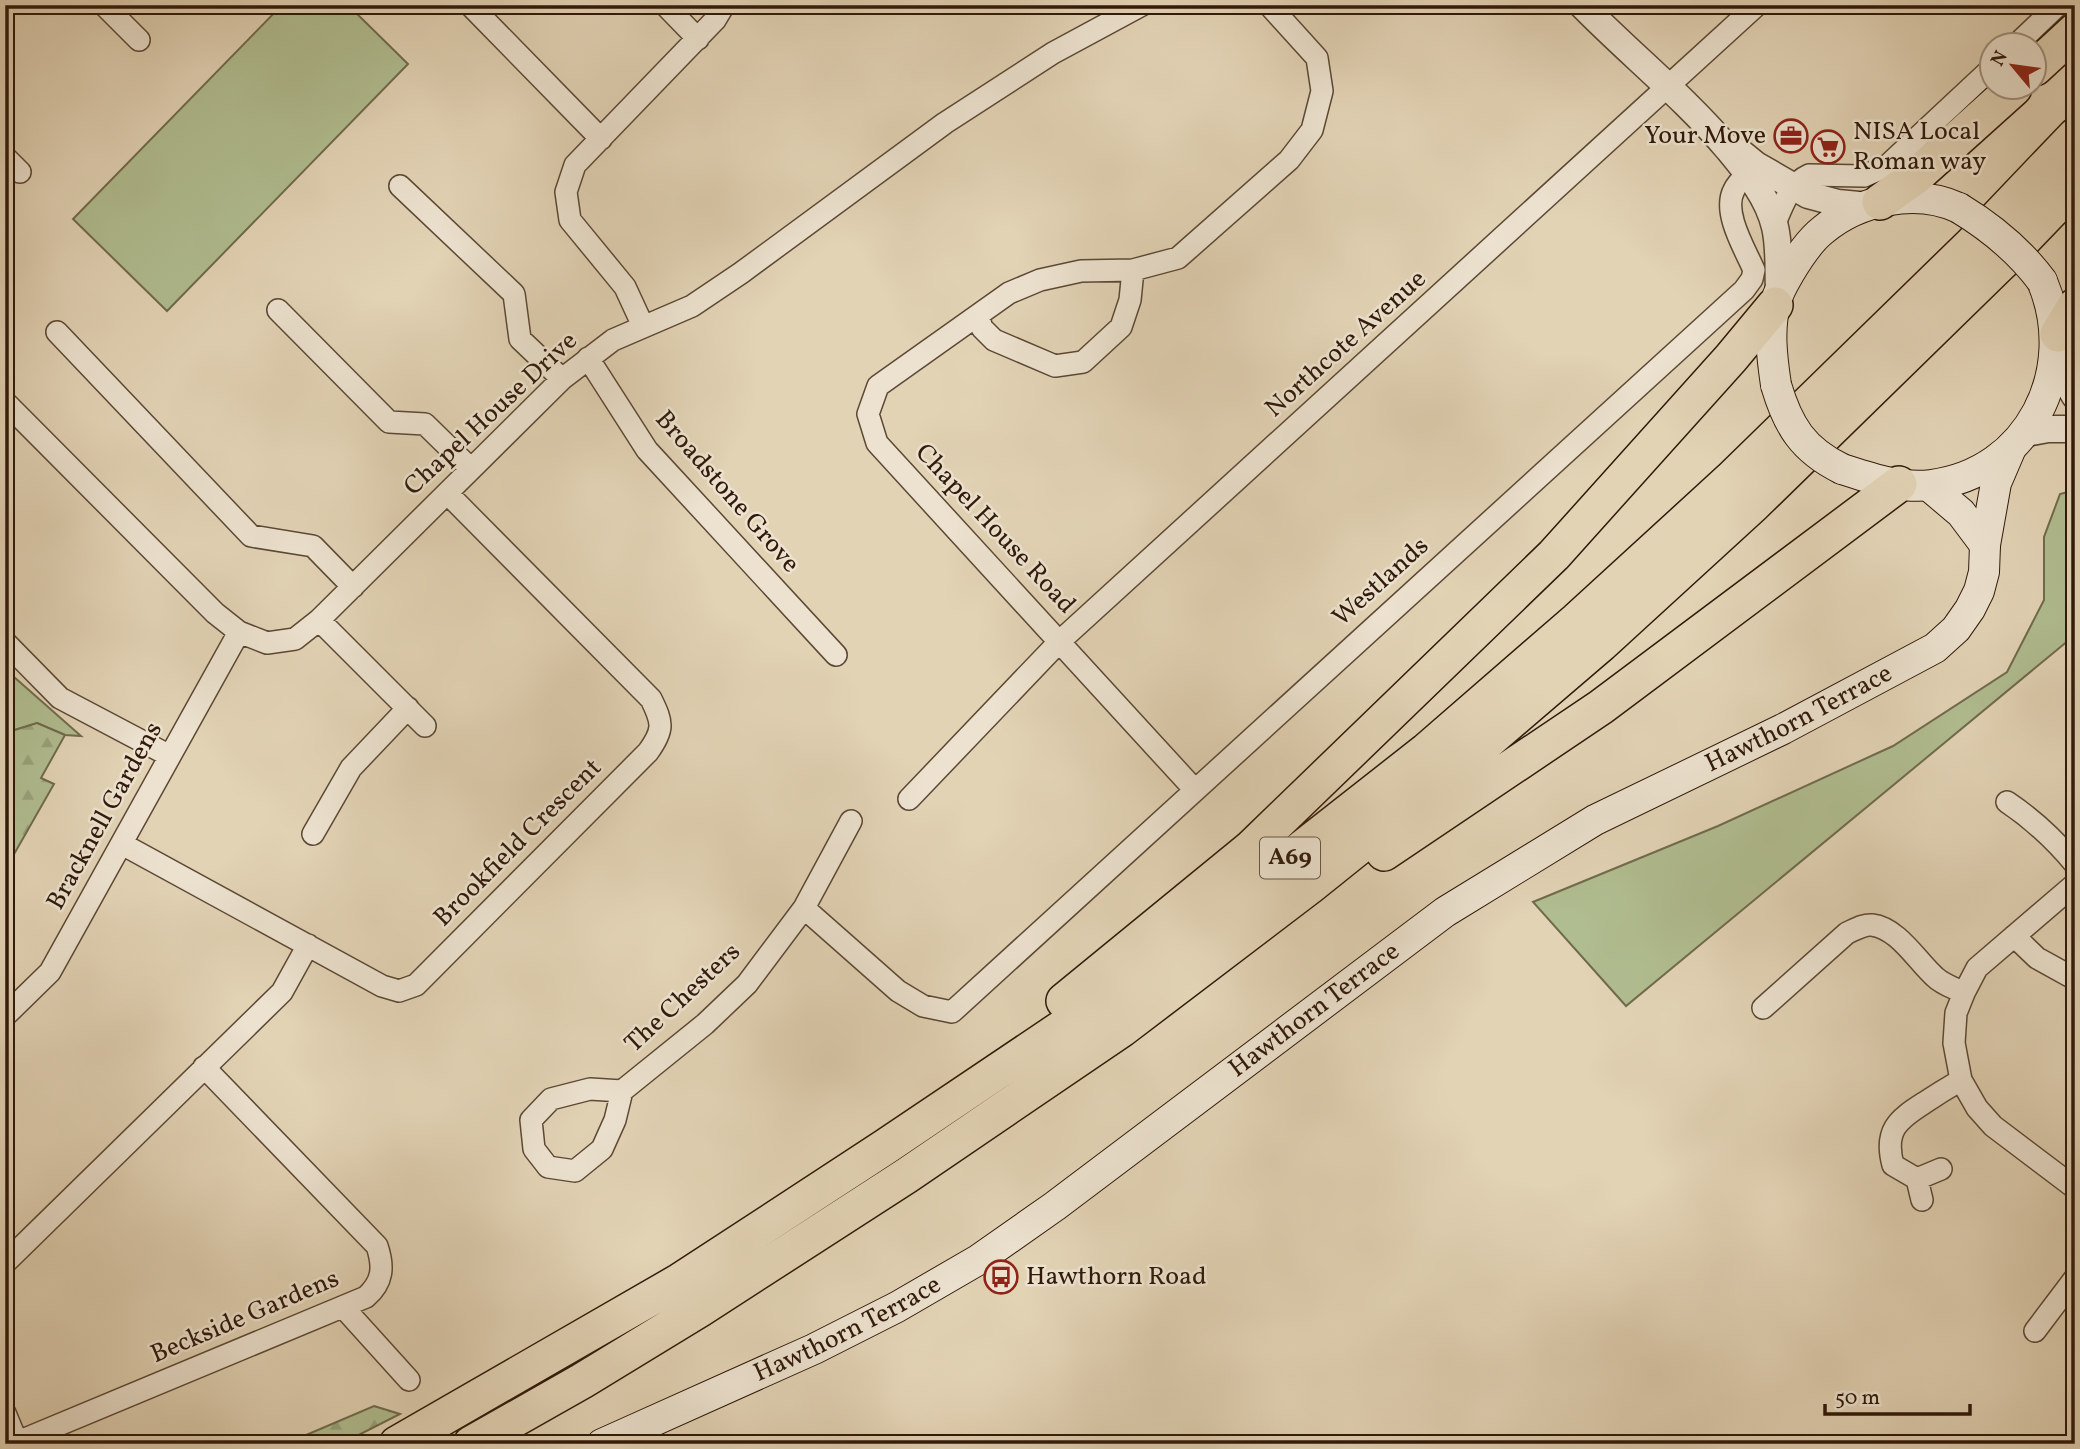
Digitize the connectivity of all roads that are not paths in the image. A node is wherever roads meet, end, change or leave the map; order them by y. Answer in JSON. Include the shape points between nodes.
{"nodes":[{"id":1,"x":104,"y":5,"type":"edge"},
{"id":2,"x":470,"y":5,"type":"edge"},
{"id":3,"x":665,"y":5,"type":"edge"},
{"id":4,"x":724,"y":5,"type":"edge"},
{"id":5,"x":1142,"y":5,"type":"edge"},
{"id":6,"x":1269,"y":5,"type":"edge"},
{"id":7,"x":1565,"y":5,"type":"edge"},
{"id":8,"x":1582,"y":5,"type":"edge"},
{"id":9,"x":1757,"y":5,"type":"edge"},
{"id":10,"x":2058,"y":5,"type":"edge"},
{"id":11,"x":1607,"y":31,"type":"junction"},
{"id":12,"x":2075,"y":31,"type":"edge"},
{"id":13,"x":2030,"y":32,"type":"edge"},
{"id":14,"x":698,"y":39,"type":"junction"},
{"id":15,"x":139,"y":40,"type":"dead end"},
{"id":16,"x":2048,"y":56,"type":"edge"},
{"id":17,"x":1979,"y":80,"type":"edge"},
{"id":18,"x":1669,"y":87,"type":"junction"},
{"id":19,"x":1998,"y":102,"type":"edge"},
{"id":20,"x":2075,"y":136,"type":"edge"},
{"id":21,"x":601,"y":139,"type":"junction"},
{"id":22,"x":1752,"y":169,"type":"junction"},
{"id":23,"x":400,"y":186,"type":"dead end"},
{"id":24,"x":1794,"y":186,"type":"junction"},
{"id":25,"x":2075,"y":186,"type":"edge"},
{"id":26,"x":1875,"y":204,"type":"junction"},
{"id":27,"x":1774,"y":226,"type":"junction"},
{"id":28,"x":1133,"y":271,"type":"junction"},
{"id":29,"x":1777,"y":298,"type":"junction"},
{"id":30,"x":278,"y":310,"type":"dead end"},
{"id":31,"x":978,"y":315,"type":"junction"},
{"id":32,"x":643,"y":326,"type":"junction"},
{"id":33,"x":57,"y":332,"type":"dead end"},
{"id":34,"x":2063,"y":332,"type":"edge"},
{"id":35,"x":588,"y":358,"type":"junction"},
{"id":36,"x":562,"y":379,"type":"junction"},
{"id":37,"x":2075,"y":396,"type":"edge"},
{"id":38,"x":5,"y":402,"type":"edge"},
{"id":39,"x":2075,"y":429,"type":"edge"},
{"id":40,"x":2018,"y":440,"type":"junction"},
{"id":41,"x":471,"y":469,"type":"junction"},
{"id":42,"x":1914,"y":485,"type":"junction"},
{"id":43,"x":447,"y":493,"type":"junction"},
{"id":44,"x":1985,"y":545,"type":"junction"},
{"id":45,"x":352,"y":587,"type":"junction"},
{"id":46,"x":319,"y":621,"type":"junction"},
{"id":47,"x":239,"y":632,"type":"junction"},
{"id":48,"x":1060,"y":641,"type":"junction"},
{"id":49,"x":5,"y":642,"type":"edge"},
{"id":50,"x":836,"y":654,"type":"dead end"},
{"id":51,"x":408,"y":708,"type":"junction"},
{"id":52,"x":425,"y":726,"type":"dead end"},
{"id":53,"x":170,"y":756,"type":"junction"},
{"id":54,"x":1194,"y":789,"type":"junction"},
{"id":55,"x":909,"y":799,"type":"dead end"},
{"id":56,"x":2007,"y":802,"type":"dead end"},
{"id":57,"x":850,"y":821,"type":"dead end"},
{"id":58,"x":313,"y":834,"type":"dead end"},
{"id":59,"x":122,"y":844,"type":"junction"},
{"id":60,"x":2075,"y":864,"type":"edge"},
{"id":61,"x":2075,"y":884,"type":"edge"},
{"id":62,"x":804,"y":908,"type":"junction"},
{"id":63,"x":2014,"y":936,"type":"junction"},
{"id":64,"x":308,"y":945,"type":"junction"},
{"id":65,"x":2075,"y":979,"type":"edge"},
{"id":66,"x":1964,"y":993,"type":"junction"},
{"id":67,"x":1763,"y":1009,"type":"dead end"},
{"id":68,"x":5,"y":1016,"type":"edge"},
{"id":69,"x":1122,"y":1029,"type":"junction"},
{"id":70,"x":204,"y":1067,"type":"junction"},
{"id":71,"x":1961,"y":1080,"type":"junction"},
{"id":72,"x":622,"y":1091,"type":"junction"},
{"id":73,"x":885,"y":1147,"type":"junction"},
{"id":74,"x":1941,"y":1169,"type":"dead end"},
{"id":75,"x":1917,"y":1179,"type":"junction"},
{"id":76,"x":2075,"y":1188,"type":"edge"},
{"id":77,"x":1922,"y":1200,"type":"dead end"},
{"id":78,"x":5,"y":1263,"type":"edge"},
{"id":79,"x":2075,"y":1278,"type":"edge"},
{"id":80,"x":343,"y":1307,"type":"junction"},
{"id":81,"x":2035,"y":1331,"type":"dead end"},
{"id":82,"x":409,"y":1380,"type":"dead end"},
{"id":83,"x":5,"y":1413,"type":"edge"},
{"id":84,"x":15,"y":1443,"type":"edge"},
{"id":85,"x":397,"y":1444,"type":"edge"},
{"id":86,"x":471,"y":1444,"type":"edge"},
{"id":87,"x":602,"y":1444,"type":"edge"}],
"edges":[{"from":1,"to":15,"type":"street"},
{"from":2,"to":21,"type":"street"},
{"from":3,"to":14,"type":"street"},
{"from":4,"to":14,"type":"street"},
{"from":5,"to":32,"type":"street","name":"Chapel House Drive","via":[[1053,53],[956,116],[692,306]]},
{"from":6,"to":28,"type":"street","name":"Chapel House Road","via":[[1317,58],[1322,91],[1311,130],[1289,160],[1178,258]]},
{"from":7,"to":11,"type":"street"},
{"from":8,"to":11,"type":"street"},
{"from":9,"to":18,"type":"street","name":"Northcote Avenue"},
{"from":10,"to":13,"type":"street"},
{"from":11,"to":18,"type":"street"},
{"from":12,"to":16,"type":"highway"},
{"from":14,"to":21,"type":"street"},
{"from":17,"to":24,"type":"street","via":[[1887,166],[1864,176],[1809,175]]},
{"from":18,"to":22,"type":"street"},
{"from":18,"to":48,"type":"street","name":"Northcote Avenue"},
{"from":19,"to":26,"type":"highway","via":[[1915,177]]},
{"from":20,"to":73,"type":"highway","number":"A69","via":[[1971,245],[1731,479],[1426,751],[1099,1003]]},
{"from":21,"to":32,"type":"street","via":[[575,165],[566,192],[570,220],[625,287]]},
{"from":22,"to":24,"type":"street"},
{"from":22,"to":27,"type":"street"},
{"from":22,"to":54,"type":"street","name":"Westlands","via":[[1730,198],[1754,270],[1744,290]]},
{"from":23,"to":36,"type":"street","via":[[514,294],[520,339]]},
{"from":24,"to":26,"type":"street","via":[[1822,200]]},
{"from":24,"to":27,"type":"street"},
{"from":25,"to":69,"type":"highway","number":"A69","via":[[1755,504],[1601,644],[1415,802]]},
{"from":26,"to":29,"type":"main road","via":[[1823,230]]},
{"from":26,"to":34,"type":"main road","bridge":true,"via":[[1901,198],[1947,202],[1998,234],[2042,281]]},
{"from":27,"to":29,"type":"street"},
{"from":28,"to":31,"type":"street","name":"Chapel House Road","via":[[1081,271],[1040,280],[1009,293]]},
{"from":28,"to":31,"type":"street","via":[[1121,327],[1083,362],[1055,366],[994,340],[982,328]]},
{"from":29,"to":42,"type":"main road","bridge":true,"via":[[1772,360],[1776,385],[1795,432],[1817,454],[1842,469]]},
{"from":29,"to":73,"type":"highway","via":[[1731,358],[1554,555],[1251,848]]},
{"from":30,"to":41,"type":"street","via":[[389,422],[425,424]]},
{"from":31,"to":48,"type":"street","name":"Chapel House Road","via":[[878,386],[868,414],[877,443]]},
{"from":32,"to":35,"type":"street","name":"Chapel House Drive"},
{"from":33,"to":45,"type":"street","via":[[251,536],[313,546]]},
{"from":34,"to":37,"type":"street","via":[[2066,381]]},
{"from":34,"to":40,"type":"main road","name":"Hawthorn Terrace","via":[[2047,397]]},
{"from":35,"to":36,"type":"street","name":"Chapel House Drive"},
{"from":35,"to":50,"type":"street","name":"Broadstone Grove","via":[[647,450]]},
{"from":36,"to":41,"type":"street","name":"Chapel House Drive"},
{"from":38,"to":47,"type":"street","name":"Chapel House Drive"},
{"from":39,"to":40,"type":"street","via":[[2048,429]]},
{"from":40,"to":42,"type":"main road","via":[[1975,472],[1952,481]]},
{"from":40,"to":44,"type":"main road","name":"Hawthorn Terrace","via":[[1996,483]]},
{"from":41,"to":43,"type":"street","name":"Chapel House Drive"},
{"from":42,"to":44,"type":"main road","via":[[1961,513]]},
{"from":42,"to":69,"type":"highway","via":[[1601,707]]},
{"from":43,"to":45,"type":"street","name":"Chapel House Drive"},
{"from":43,"to":64,"type":"street","name":"Brookfield Crescent","via":[[651,699],[661,719],[657,739],[416,985],[399,991],[382,986]]},
{"from":44,"to":87,"type":"main road","name":"Hawthorn Terrace","via":[[1984,572],[1975,600],[1956,629],[1935,648],[1783,729],[1595,820],[1445,912],[978,1259],[814,1349]]},
{"from":45,"to":46,"type":"street","name":"Chapel House Drive"},
{"from":46,"to":47,"type":"street","name":"Chapel House Drive","via":[[295,639],[267,643]]},
{"from":46,"to":51,"type":"street"},
{"from":47,"to":53,"type":"street","name":"Bracknell Gardens"},
{"from":48,"to":54,"type":"street","name":"Chapel House Road"},
{"from":48,"to":55,"type":"street","name":"Northcote Avenue"},
{"from":49,"to":53,"type":"street","via":[[60,698]]},
{"from":51,"to":52,"type":"street"},
{"from":51,"to":58,"type":"street","via":[[351,768]]},
{"from":53,"to":59,"type":"street","name":"Bracknell Gardens"},
{"from":54,"to":62,"type":"street","name":"Westlands","via":[[952,1012],[923,1006],[898,991]]},
{"from":56,"to":60,"type":"street","via":[[2049,833]]},
{"from":57,"to":62,"type":"street","name":"The Chesters"},
{"from":59,"to":64,"type":"street","name":"Brookfield Crescent"},
{"from":59,"to":68,"type":"street","name":"Bracknell Gardens","via":[[50,972]]},
{"from":61,"to":63,"type":"street"},
{"from":62,"to":72,"type":"street","name":"The Chesters","via":[[747,984]]},
{"from":63,"to":65,"type":"street","via":[[2037,958]]},
{"from":63,"to":66,"type":"street","via":[[1977,968]]},
{"from":64,"to":70,"type":"street","via":[[282,992]]},
{"from":66,"to":67,"type":"street","via":[[1936,979],[1893,934],[1872,925],[1847,933]]},
{"from":66,"to":71,"type":"street","via":[[1956,1013],[1954,1043]]},
{"from":69,"to":86,"type":"highway","number":"A69","via":[[700,1310]]},
{"from":70,"to":78,"type":"street"},
{"from":70,"to":80,"type":"street","name":"Beckside Gardens","via":[[377,1246],[382,1261],[379,1283],[366,1297]]},
{"from":71,"to":75,"type":"street","via":[[1895,1125],[1889,1153],[1893,1165]]},
{"from":71,"to":76,"type":"street","via":[[1993,1126]]},
{"from":72,"to":72,"type":"street","name":"The Chesters","via":[[602,1149],[575,1171],[548,1167],[534,1149],[531,1120],[551,1099],[590,1089]]},
{"from":73,"to":85,"type":"highway","number":"A69","via":[[680,1281]]},
{"from":74,"to":75,"type":"street"},
{"from":75,"to":77,"type":"street"},
{"from":79,"to":81,"type":"street"},
{"from":80,"to":82,"type":"street"},
{"from":80,"to":84,"type":"street","name":"Beckside Gardens"},
{"from":83,"to":84,"type":"street","name":"Beckside Gardens"}]}
